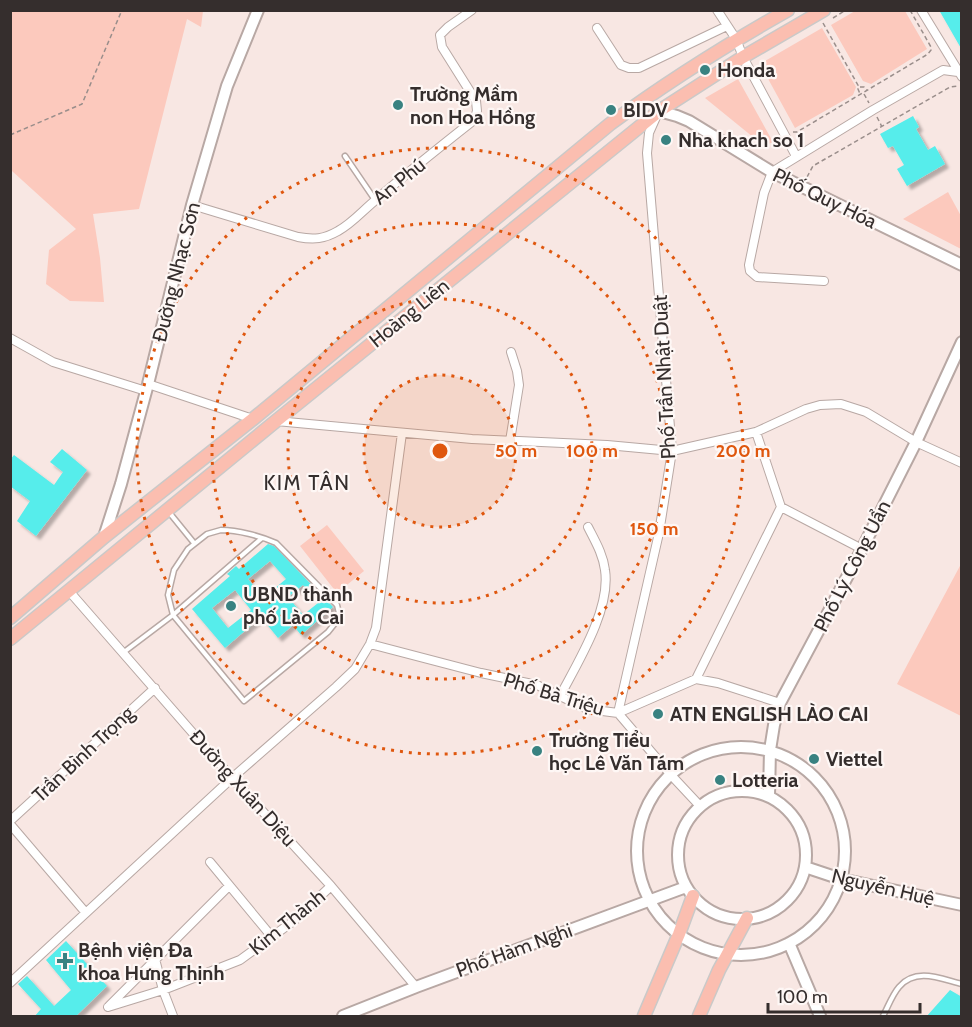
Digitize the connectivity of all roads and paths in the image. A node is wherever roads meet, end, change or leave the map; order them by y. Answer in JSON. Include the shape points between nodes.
{"nodes":[{"id":1,"x":122,"y":10,"type":"edge"},
{"id":2,"x":258,"y":10,"type":"edge"},
{"id":3,"x":472,"y":10,"type":"edge"},
{"id":4,"x":717,"y":10,"type":"edge"},
{"id":5,"x":788,"y":10,"type":"edge"},
{"id":6,"x":846,"y":10,"type":"edge"},
{"id":7,"x":910,"y":10,"type":"edge"},
{"id":8,"x":921,"y":10,"type":"edge"},
{"id":9,"x":825,"y":15,"type":"edge"},
{"id":10,"x":727,"y":26,"type":"junction"},
{"id":11,"x":597,"y":28,"type":"dead end"},
{"id":12,"x":736,"y":39,"type":"junction"},
{"id":13,"x":743,"y":57,"type":"junction"},
{"id":14,"x":960,"y":73,"type":"edge"},
{"id":15,"x":962,"y":85,"type":"edge"},
{"id":16,"x":860,"y":87,"type":"junction"},
{"id":17,"x":867,"y":91,"type":"junction"},
{"id":18,"x":860,"y":95,"type":"junction"},
{"id":19,"x":648,"y":96,"type":"junction"},
{"id":20,"x":659,"y":111,"type":"junction"},
{"id":21,"x":790,"y":129,"type":"dead end"},
{"id":22,"x":10,"y":135,"type":"edge"},
{"id":23,"x":345,"y":156,"type":"dead end"},
{"id":24,"x":796,"y":156,"type":"junction"},
{"id":25,"x":772,"y":172,"type":"junction"},
{"id":26,"x":802,"y":187,"type":"junction"},
{"id":27,"x":375,"y":200,"type":"junction"},
{"id":28,"x":192,"y":205,"type":"junction"},
{"id":29,"x":962,"y":265,"type":"edge"},
{"id":30,"x":824,"y":281,"type":"dead end"},
{"id":31,"x":10,"y":338,"type":"edge"},
{"id":32,"x":962,"y":342,"type":"edge"},
{"id":33,"x":511,"y":352,"type":"dead end"},
{"id":34,"x":147,"y":387,"type":"junction"},
{"id":35,"x":253,"y":419,"type":"junction"},
{"id":36,"x":276,"y":421,"type":"junction"},
{"id":37,"x":756,"y":432,"type":"junction"},
{"id":38,"x":402,"y":433,"type":"junction"},
{"id":39,"x":510,"y":441,"type":"junction"},
{"id":40,"x":916,"y":442,"type":"junction"},
{"id":41,"x":672,"y":451,"type":"junction"},
{"id":42,"x":962,"y":463,"type":"edge"},
{"id":43,"x":156,"y":496,"type":"junction"},
{"id":44,"x":781,"y":507,"type":"junction"},
{"id":45,"x":168,"y":510,"type":"junction"},
{"id":46,"x":588,"y":527,"type":"dead end"},
{"id":47,"x":104,"y":537,"type":"junction"},
{"id":48,"x":262,"y":538,"type":"junction"},
{"id":49,"x":194,"y":543,"type":"junction"},
{"id":50,"x":862,"y":549,"type":"junction"},
{"id":51,"x":113,"y":555,"type":"junction"},
{"id":52,"x":58,"y":578,"type":"junction"},
{"id":53,"x":69,"y":591,"type":"junction"},
{"id":54,"x":173,"y":615,"type":"junction"},
{"id":55,"x":10,"y":618,"type":"edge"},
{"id":56,"x":10,"y":639,"type":"edge"},
{"id":57,"x":370,"y":644,"type":"junction"},
{"id":58,"x":124,"y":652,"type":"junction"},
{"id":59,"x":696,"y":679,"type":"junction"},
{"id":60,"x":155,"y":688,"type":"junction"},
{"id":61,"x":560,"y":696,"type":"junction"},
{"id":62,"x":780,"y":703,"type":"junction"},
{"id":63,"x":618,"y":713,"type":"junction"},
{"id":64,"x":770,"y":750,"type":"junction"},
{"id":65,"x":671,"y":775,"type":"junction"},
{"id":66,"x":232,"y":777,"type":"junction"},
{"id":67,"x":769,"y":796,"type":"junction"},
{"id":68,"x":700,"y":806,"type":"junction"},
{"id":69,"x":10,"y":822,"type":"edge"},
{"id":70,"x":210,"y":862,"type":"dead end"},
{"id":71,"x":805,"y":867,"type":"junction"},
{"id":72,"x":841,"y":879,"type":"junction"},
{"id":73,"x":229,"y":886,"type":"junction"},
{"id":74,"x":331,"y":886,"type":"junction"},
{"id":75,"x":690,"y":891,"type":"junction"},
{"id":76,"x":650,"y":900,"type":"junction"},
{"id":77,"x":962,"y":905,"type":"edge"},
{"id":78,"x":86,"y":913,"type":"junction"},
{"id":79,"x":747,"y":918,"type":"junction"},
{"id":80,"x":679,"y":934,"type":"junction"},
{"id":81,"x":272,"y":937,"type":"junction"},
{"id":82,"x":789,"y":943,"type":"junction"},
{"id":83,"x":727,"y":953,"type":"junction"},
{"id":84,"x":155,"y":959,"type":"junction"},
{"id":85,"x":10,"y":983,"type":"edge"},
{"id":86,"x":962,"y":984,"type":"edge"},
{"id":87,"x":416,"y":987,"type":"junction"},
{"id":88,"x":163,"y":990,"type":"junction"},
{"id":89,"x":173,"y":1017,"type":"edge"},
{"id":90,"x":343,"y":1017,"type":"edge"},
{"id":91,"x":644,"y":1017,"type":"edge"},
{"id":92,"x":699,"y":1017,"type":"edge"},
{"id":93,"x":820,"y":1017,"type":"edge"},
{"id":94,"x":883,"y":1017,"type":"edge"}],
"edges":[{"from":1,"to":22,"type":"path","via":[[82,104]]},
{"from":2,"to":28,"type":"main road","name":"Đường Nhạc Sơn","via":[[227,86]]},
{"from":3,"to":27,"type":"street","name":"An Phú","via":[[440,35],[442,47],[476,101],[474,120]]},
{"from":4,"to":10,"type":"street"},
{"from":5,"to":12,"type":"main road","name":"Hoàng Liên"},
{"from":6,"to":9,"type":"path"},
{"from":7,"to":17,"type":"path","via":[[931,50]]},
{"from":8,"to":14,"type":"street"},
{"from":9,"to":13,"type":"main road","name":"Hoàng Liên"},
{"from":9,"to":16,"type":"path"},
{"from":10,"to":11,"type":"street","via":[[639,68],[621,65]]},
{"from":10,"to":12,"type":"street"},
{"from":12,"to":13,"type":"street"},
{"from":12,"to":19,"type":"main road","name":"Hoàng Liên"},
{"from":13,"to":20,"type":"main road","name":"Hoàng Liên"},
{"from":13,"to":24,"type":"street"},
{"from":14,"to":24,"type":"street","via":[[943,70]]},
{"from":15,"to":26,"type":"path","via":[[950,87],[813,166]]},
{"from":16,"to":17,"type":"path"},
{"from":16,"to":18,"type":"path"},
{"from":17,"to":18,"type":"path"},
{"from":18,"to":21,"type":"path","via":[[797,132]]},
{"from":19,"to":20,"type":"main road"},
{"from":19,"to":35,"type":"main road","name":"Hoàng Liên"},
{"from":20,"to":25,"type":"main road","name":"Phố Quy Hóa","via":[[694,124]]},
{"from":20,"to":36,"type":"main road","name":"Hoàng Liên"},
{"from":20,"to":41,"type":"street","name":"Phố Trần Nhật Duật","via":[[649,133],[647,153]]},
{"from":23,"to":27,"type":"lane"},
{"from":24,"to":25,"type":"street"},
{"from":25,"to":26,"type":"main road","name":"Phố Quy Hóa"},
{"from":25,"to":30,"type":"street","via":[[764,193],[750,271],[757,277]]},
{"from":26,"to":29,"type":"main road","name":"Phố Quy Hóa"},
{"from":27,"to":28,"type":"street","name":"An Phú","via":[[338,231],[311,240]]},
{"from":28,"to":34,"type":"main road","name":"Đường Nhạc Sơn"},
{"from":31,"to":34,"type":"street","via":[[53,362]]},
{"from":32,"to":40,"type":"main road","name":"Phố Lý Công Uẩn"},
{"from":33,"to":39,"type":"street","via":[[519,385]]},
{"from":34,"to":35,"type":"street"},
{"from":34,"to":47,"type":"main road","name":"Đường Nhạc Sơn"},
{"from":35,"to":36,"type":"main road"},
{"from":35,"to":43,"type":"main road","name":"Hoàng Liên"},
{"from":36,"to":38,"type":"street"},
{"from":36,"to":45,"type":"main road","name":"Hoàng Liên"},
{"from":37,"to":40,"type":"street","via":[[806,409],[841,404],[866,412]]},
{"from":37,"to":41,"type":"street"},
{"from":37,"to":44,"type":"street"},
{"from":38,"to":39,"type":"street"},
{"from":38,"to":57,"type":"street","via":[[376,628]]},
{"from":39,"to":41,"type":"street"},
{"from":40,"to":42,"type":"street"},
{"from":40,"to":50,"type":"main road","name":"Phố Lý Công Uẩn"},
{"from":41,"to":63,"type":"street","name":"Phố Trần Nhật Duật","via":[[659,533]]},
{"from":43,"to":45,"type":"main road"},
{"from":43,"to":47,"type":"main road","name":"Hoàng Liên"},
{"from":44,"to":50,"type":"street"},
{"from":44,"to":59,"type":"street"},
{"from":45,"to":49,"type":"lane"},
{"from":45,"to":51,"type":"main road","name":"Hoàng Liên"},
{"from":46,"to":61,"type":"street","via":[[606,572],[605,597],[585,651]]},
{"from":47,"to":51,"type":"main road"},
{"from":47,"to":52,"type":"main road","name":"Hoàng Liên"},
{"from":48,"to":49,"type":"lane","via":[[220,530]]},
{"from":48,"to":54,"type":"lane"},
{"from":48,"to":54,"type":"lane","via":[[276,543],[337,605],[340,618],[328,632],[244,701]]},
{"from":49,"to":54,"type":"lane","via":[[174,570],[168,595]]},
{"from":50,"to":62,"type":"main road","name":"Phố Lý Công Uẩn"},
{"from":51,"to":53,"type":"main road","name":"Hoàng Liên"},
{"from":52,"to":53,"type":"main road"},
{"from":52,"to":55,"type":"main road","name":"Hoàng Liên"},
{"from":53,"to":56,"type":"main road","name":"Hoàng Liên"},
{"from":53,"to":58,"type":"street","name":"Đường Xuân Diệu"},
{"from":54,"to":58,"type":"lane"},
{"from":57,"to":61,"type":"street","name":"Phố Bà Triệu","via":[[537,685]]},
{"from":57,"to":66,"type":"street","via":[[355,669]]},
{"from":58,"to":60,"type":"street","name":"Đường Xuân Diệu"},
{"from":59,"to":62,"type":"street"},
{"from":59,"to":63,"type":"street"},
{"from":60,"to":66,"type":"street","name":"Đường Xuân Diệu"},
{"from":60,"to":69,"type":"street","name":"Trần Bình Trọng"},
{"from":61,"to":63,"type":"street","name":"Phố Bà Triệu","via":[[587,709]]},
{"from":62,"to":64,"type":"main road","name":"Phố Lý Công Uẩn"},
{"from":63,"to":65,"type":"street","name":"Phố Bà Triệu"},
{"from":64,"to":65,"type":"main road","via":[[748,747],[706,753]]},
{"from":64,"to":67,"type":"main road","name":"Phố Lý Công Uẩn"},
{"from":64,"to":72,"type":"main road","via":[[809,773],[837,811],[845,857]]},
{"from":65,"to":68,"type":"street","name":"Phố Bà Triệu"},
{"from":65,"to":76,"type":"main road","via":[[656,791],[639,833],[641,879]]},
{"from":66,"to":74,"type":"street","name":"Đường Xuân Diệu"},
{"from":66,"to":78,"type":"street"},
{"from":67,"to":68,"type":"main road","via":[[733,791]]},
{"from":67,"to":71,"type":"main road","via":[[798,825],[806,850]]},
{"from":68,"to":75,"type":"main road","via":[[686,823],[679,844],[679,866]]},
{"from":69,"to":78,"type":"street"},
{"from":70,"to":73,"type":"street"},
{"from":71,"to":72,"type":"main road","name":"Nguyễn Huệ"},
{"from":71,"to":79,"type":"main road","via":[[792,894],[781,905]]},
{"from":72,"to":77,"type":"main road","name":"Nguyễn Huệ"},
{"from":72,"to":82,"type":"main road","via":[[821,917]]},
{"from":73,"to":81,"type":"street"},
{"from":73,"to":84,"type":"street"},
{"from":74,"to":81,"type":"street","name":"Kim Thành"},
{"from":74,"to":87,"type":"street","name":"Đường Xuân Diệu"},
{"from":75,"to":76,"type":"main road","name":"Phố Hàm Nghi"},
{"from":75,"to":79,"type":"main road","via":[[710,910]]},
{"from":75,"to":80,"type":"main road"},
{"from":76,"to":80,"type":"main road"},
{"from":76,"to":87,"type":"main road","name":"Phố Hàm Nghi"},
{"from":78,"to":85,"type":"street"},
{"from":79,"to":83,"type":"main road"},
{"from":80,"to":83,"type":"main road","via":[[701,947]]},
{"from":80,"to":91,"type":"main road"},
{"from":81,"to":88,"type":"street","name":"Kim Thành","via":[[240,960]]},
{"from":82,"to":83,"type":"main road","via":[[766,952]]},
{"from":82,"to":93,"type":"main road"},
{"from":83,"to":92,"type":"main road"},
{"from":84,"to":88,"type":"street"},
{"from":84,"to":88,"type":"street","name":"Kim Thành","via":[[108,1007]]},
{"from":86,"to":94,"type":"lane","via":[[925,975],[911,977],[899,987]]},
{"from":87,"to":90,"type":"main road","name":"Phố Hàm Nghi"},
{"from":88,"to":89,"type":"street"}]}
